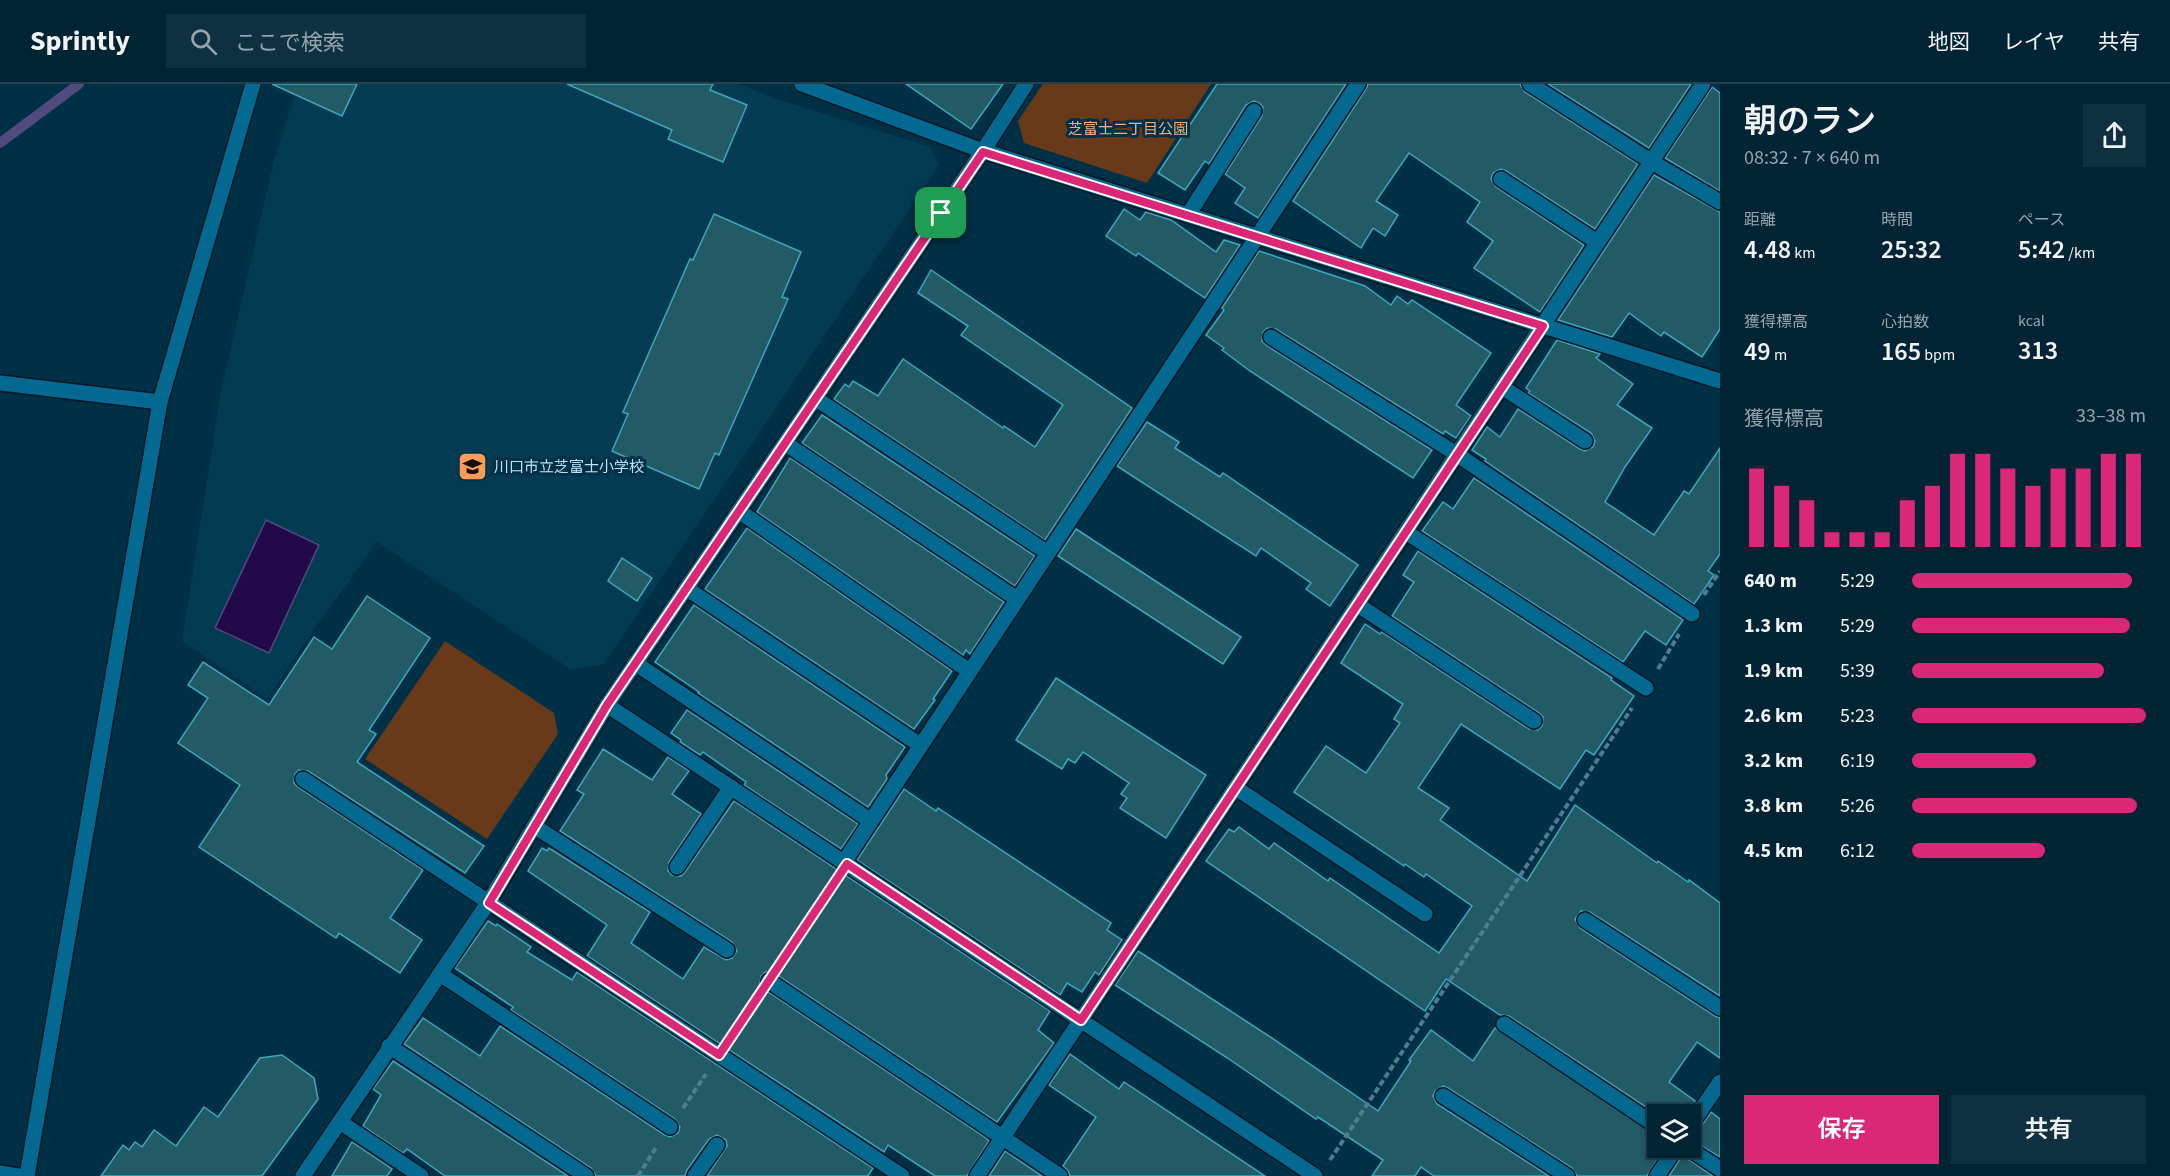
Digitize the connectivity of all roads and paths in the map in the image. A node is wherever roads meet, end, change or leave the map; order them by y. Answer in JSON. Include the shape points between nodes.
{"nodes":[{"id":1,"x":253,"y":84,"type":"edge"},
{"id":2,"x":802,"y":84,"type":"edge"},
{"id":3,"x":1026,"y":84,"type":"edge"},
{"id":4,"x":1358,"y":84,"type":"edge"},
{"id":5,"x":1530,"y":84,"type":"edge"},
{"id":6,"x":1699,"y":85,"type":"edge"},
{"id":7,"x":1254,"y":111,"type":"dead end"},
{"id":8,"x":983,"y":152,"type":"junction"},
{"id":9,"x":1652,"y":162,"type":"junction"},
{"id":10,"x":1501,"y":179,"type":"dead end"},
{"id":11,"x":1720,"y":202,"type":"edge"},
{"id":12,"x":1188,"y":215,"type":"junction"},
{"id":13,"x":1257,"y":237,"type":"junction"},
{"id":14,"x":1598,"y":242,"type":"junction"},
{"id":15,"x":1543,"y":326,"type":"junction"},
{"id":16,"x":1271,"y":337,"type":"dead end"},
{"id":17,"x":1720,"y":381,"type":"edge"},
{"id":18,"x":0,"y":383,"type":"edge"},
{"id":19,"x":1503,"y":387,"type":"junction"},
{"id":20,"x":815,"y":398,"type":"junction"},
{"id":21,"x":160,"y":402,"type":"junction"},
{"id":22,"x":1585,"y":441,"type":"dead end"},
{"id":23,"x":785,"y":442,"type":"junction"},
{"id":24,"x":1458,"y":455,"type":"junction"},
{"id":25,"x":739,"y":511,"type":"junction"},
{"id":26,"x":1406,"y":532,"type":"junction"},
{"id":27,"x":1047,"y":553,"type":"junction"},
{"id":28,"x":1720,"y":571,"type":"edge"},
{"id":29,"x":686,"y":588,"type":"junction"},
{"id":30,"x":1017,"y":600,"type":"junction"},
{"id":31,"x":1358,"y":605,"type":"junction"},
{"id":32,"x":1692,"y":614,"type":"junction"},
{"id":33,"x":635,"y":663,"type":"junction"},
{"id":34,"x":969,"y":671,"type":"junction"},
{"id":35,"x":1646,"y":687,"type":"junction"},
{"id":36,"x":607,"y":705,"type":"junction"},
{"id":37,"x":1534,"y":721,"type":"dead end"},
{"id":38,"x":920,"y":745,"type":"junction"},
{"id":39,"x":303,"y":779,"type":"dead end"},
{"id":40,"x":731,"y":787,"type":"junction"},
{"id":41,"x":1236,"y":788,"type":"junction"},
{"id":42,"x":871,"y":821,"type":"junction"},
{"id":43,"x":534,"y":826,"type":"junction"},
{"id":44,"x":845,"y":863,"type":"junction"},
{"id":45,"x":677,"y":867,"type":"dead end"},
{"id":46,"x":489,"y":903,"type":"junction"},
{"id":47,"x":1425,"y":914,"type":"dead end"},
{"id":48,"x":1585,"y":920,"type":"dead end"},
{"id":49,"x":727,"y":950,"type":"dead end"},
{"id":50,"x":440,"y":974,"type":"junction"},
{"id":51,"x":769,"y":981,"type":"junction"},
{"id":52,"x":1720,"y":1008,"type":"edge"},
{"id":53,"x":1081,"y":1020,"type":"junction"},
{"id":54,"x":1504,"y":1024,"type":"dead end"},
{"id":55,"x":389,"y":1046,"type":"junction"},
{"id":56,"x":719,"y":1055,"type":"junction"},
{"id":57,"x":1720,"y":1082,"type":"edge"},
{"id":58,"x":1443,"y":1096,"type":"dead end"},
{"id":59,"x":1701,"y":1110,"type":"edge"},
{"id":60,"x":1647,"y":1120,"type":"edge"},
{"id":61,"x":339,"y":1122,"type":"junction"},
{"id":62,"x":670,"y":1127,"type":"junction"},
{"id":63,"x":1003,"y":1137,"type":"junction"},
{"id":64,"x":717,"y":1145,"type":"dead end"},
{"id":65,"x":1701,"y":1157,"type":"edge"},
{"id":66,"x":1669,"y":1158,"type":"edge"},
{"id":67,"x":1720,"y":1169,"type":"edge"},
{"id":68,"x":1321,"y":1171,"type":"edge"},
{"id":69,"x":0,"y":1173,"type":"edge"},
{"id":70,"x":18,"y":1176,"type":"edge"},
{"id":71,"x":27,"y":1176,"type":"edge"},
{"id":72,"x":303,"y":1176,"type":"edge"},
{"id":73,"x":421,"y":1176,"type":"edge"},
{"id":74,"x":586,"y":1176,"type":"edge"},
{"id":75,"x":638,"y":1176,"type":"edge"},
{"id":76,"x":695,"y":1176,"type":"edge"},
{"id":77,"x":903,"y":1176,"type":"edge"},
{"id":78,"x":977,"y":1176,"type":"edge"},
{"id":79,"x":1060,"y":1176,"type":"edge"},
{"id":80,"x":1567,"y":1176,"type":"edge"},
{"id":81,"x":1657,"y":1176,"type":"edge"}],
"edges":[{"from":1,"to":21,"type":"street"},
{"from":2,"to":8,"type":"street"},
{"from":3,"to":8,"type":"street"},
{"from":4,"to":13,"type":"street"},
{"from":5,"to":9,"type":"street"},
{"from":6,"to":9,"type":"street"},
{"from":7,"to":12,"type":"street"},
{"from":8,"to":12,"type":"street"},
{"from":8,"to":20,"type":"street"},
{"from":9,"to":11,"type":"street"},
{"from":9,"to":14,"type":"street"},
{"from":10,"to":14,"type":"street"},
{"from":12,"to":13,"type":"street"},
{"from":13,"to":15,"type":"street"},
{"from":13,"to":27,"type":"street"},
{"from":14,"to":15,"type":"street"},
{"from":15,"to":17,"type":"street"},
{"from":15,"to":19,"type":"street"},
{"from":16,"to":24,"type":"street"},
{"from":18,"to":21,"type":"street"},
{"from":19,"to":22,"type":"street"},
{"from":19,"to":24,"type":"street"},
{"from":20,"to":23,"type":"street"},
{"from":20,"to":27,"type":"street"},
{"from":21,"to":71,"type":"street"},
{"from":23,"to":25,"type":"street"},
{"from":23,"to":30,"type":"street"},
{"from":24,"to":26,"type":"street"},
{"from":24,"to":32,"type":"street"},
{"from":25,"to":29,"type":"street"},
{"from":25,"to":34,"type":"street"},
{"from":26,"to":31,"type":"street"},
{"from":26,"to":35,"type":"street"},
{"from":27,"to":30,"type":"street"},
{"from":28,"to":32,"type":"path"},
{"from":29,"to":33,"type":"street"},
{"from":29,"to":38,"type":"street"},
{"from":30,"to":34,"type":"street"},
{"from":31,"to":37,"type":"street"},
{"from":31,"to":41,"type":"street"},
{"from":32,"to":35,"type":"path"},
{"from":33,"to":36,"type":"street"},
{"from":33,"to":42,"type":"street"},
{"from":34,"to":38,"type":"street"},
{"from":35,"to":68,"type":"path"},
{"from":36,"to":40,"type":"street"},
{"from":36,"to":43,"type":"street"},
{"from":38,"to":42,"type":"street"},
{"from":39,"to":46,"type":"street"},
{"from":40,"to":44,"type":"street"},
{"from":40,"to":45,"type":"street"},
{"from":41,"to":47,"type":"street"},
{"from":41,"to":53,"type":"street"},
{"from":42,"to":44,"type":"street"},
{"from":43,"to":46,"type":"street"},
{"from":43,"to":49,"type":"street"},
{"from":44,"to":51,"type":"path"},
{"from":44,"to":53,"type":"street"},
{"from":46,"to":50,"type":"street"},
{"from":46,"to":56,"type":"street"},
{"from":48,"to":52,"type":"street"},
{"from":50,"to":55,"type":"street"},
{"from":50,"to":62,"type":"street"},
{"from":51,"to":56,"type":"path"},
{"from":51,"to":63,"type":"street"},
{"from":53,"to":63,"type":"street"},
{"from":53,"to":68,"type":"street"},
{"from":54,"to":60,"type":"street"},
{"from":55,"to":61,"type":"street"},
{"from":55,"to":74,"type":"street"},
{"from":56,"to":62,"type":"path"},
{"from":56,"to":77,"type":"street"},
{"from":57,"to":59,"type":"street"},
{"from":58,"to":80,"type":"street"},
{"from":61,"to":72,"type":"street"},
{"from":61,"to":73,"type":"street"},
{"from":62,"to":75,"type":"path"},
{"from":63,"to":78,"type":"street"},
{"from":63,"to":79,"type":"street"},
{"from":64,"to":76,"type":"street"},
{"from":65,"to":67,"type":"street"},
{"from":66,"to":81,"type":"street"},
{"from":69,"to":70,"type":"street"}]}
